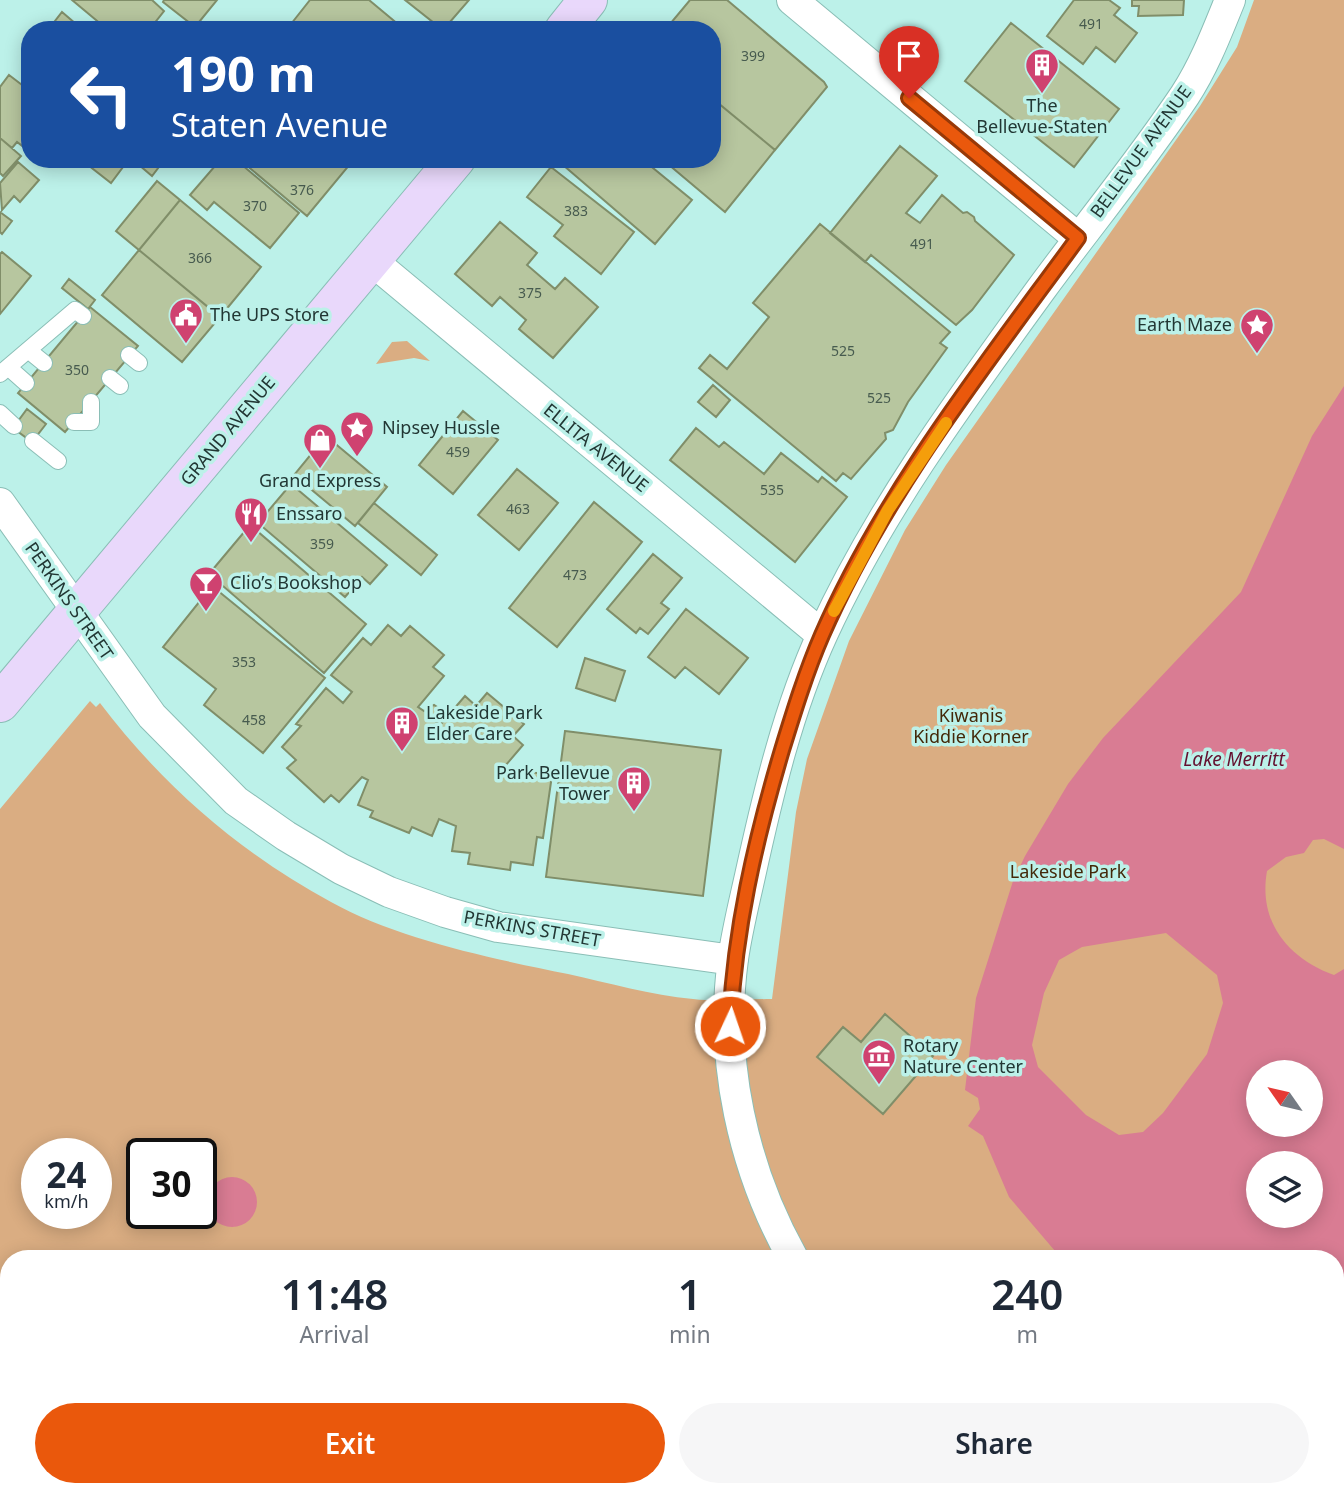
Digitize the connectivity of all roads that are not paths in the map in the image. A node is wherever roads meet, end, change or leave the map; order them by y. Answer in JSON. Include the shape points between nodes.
{"nodes":[{"id":1,"x":588,"y":0,"type":"edge"},
{"id":2,"x":792,"y":0,"type":"edge"},
{"id":3,"x":1230,"y":0,"type":"edge"},
{"id":4,"x":571,"y":21,"type":"edge"},
{"id":5,"x":449,"y":168,"type":"edge"},
{"id":6,"x":1078,"y":238,"type":"junction"},
{"id":7,"x":372,"y":260,"type":"junction"},
{"id":8,"x":83,"y":316,"type":"dead end"},
{"id":9,"x":28,"y":350,"type":"junction"},
{"id":10,"x":44,"y":363,"type":"dead end"},
{"id":11,"x":4,"y":370,"type":"edge"},
{"id":12,"x":26,"y":383,"type":"dead end"},
{"id":13,"x":91,"y":402,"type":"dead end"},
{"id":14,"x":0,"y":413,"type":"edge"},
{"id":15,"x":74,"y":422,"type":"dead end"},
{"id":16,"x":15,"y":426,"type":"dead end"},
{"id":17,"x":33,"y":441,"type":"dead end"},
{"id":18,"x":58,"y":461,"type":"dead end"},
{"id":19,"x":0,"y":503,"type":"edge"},
{"id":20,"x":76,"y":611,"type":"junction"},
{"id":21,"x":822,"y":635,"type":"junction"},
{"id":22,"x":0,"y":703,"type":"edge"},
{"id":23,"x":733,"y":960,"type":"junction"},
{"id":24,"x":789,"y":1250,"type":"edge"}],
"edges":[{"from":1,"to":4,"type":"main road"},
{"from":2,"to":6,"type":"street"},
{"from":3,"to":6,"type":"street","name":"BELLEVUE AVENUE","via":[[1186,93]]},
{"from":5,"to":7,"type":"main road","name":"GRAND AVENUE"},
{"from":6,"to":21,"type":"street","name":"BELLEVUE AVENUE","via":[[926,453],[855,568]]},
{"from":7,"to":20,"type":"main road","name":"GRAND AVENUE"},
{"from":7,"to":21,"type":"street","name":"ELLITA AVENUE"},
{"from":8,"to":9,"type":"lane","via":[[75,310],[57,335]]},
{"from":9,"to":10,"type":"lane"},
{"from":9,"to":11,"type":"lane"},
{"from":11,"to":12,"type":"lane"},
{"from":13,"to":15,"type":"lane","via":[[91,422]]},
{"from":14,"to":16,"type":"lane"},
{"from":17,"to":18,"type":"lane"},
{"from":19,"to":20,"type":"street","name":"PERKINS STREET"},
{"from":20,"to":22,"type":"main road","name":"GRAND AVENUE"},
{"from":20,"to":23,"type":"street","name":"PERKINS STREET","via":[[152,716],[199,765],[236,801],[341,869],[398,895],[498,927]]},
{"from":21,"to":23,"type":"street","name":"BELLEVUE AVENUE","via":[[768,798]]},
{"from":23,"to":24,"type":"street","name":"BELLEVUE AVENUE","via":[[730,1026],[742,1128],[758,1181]]}]}
